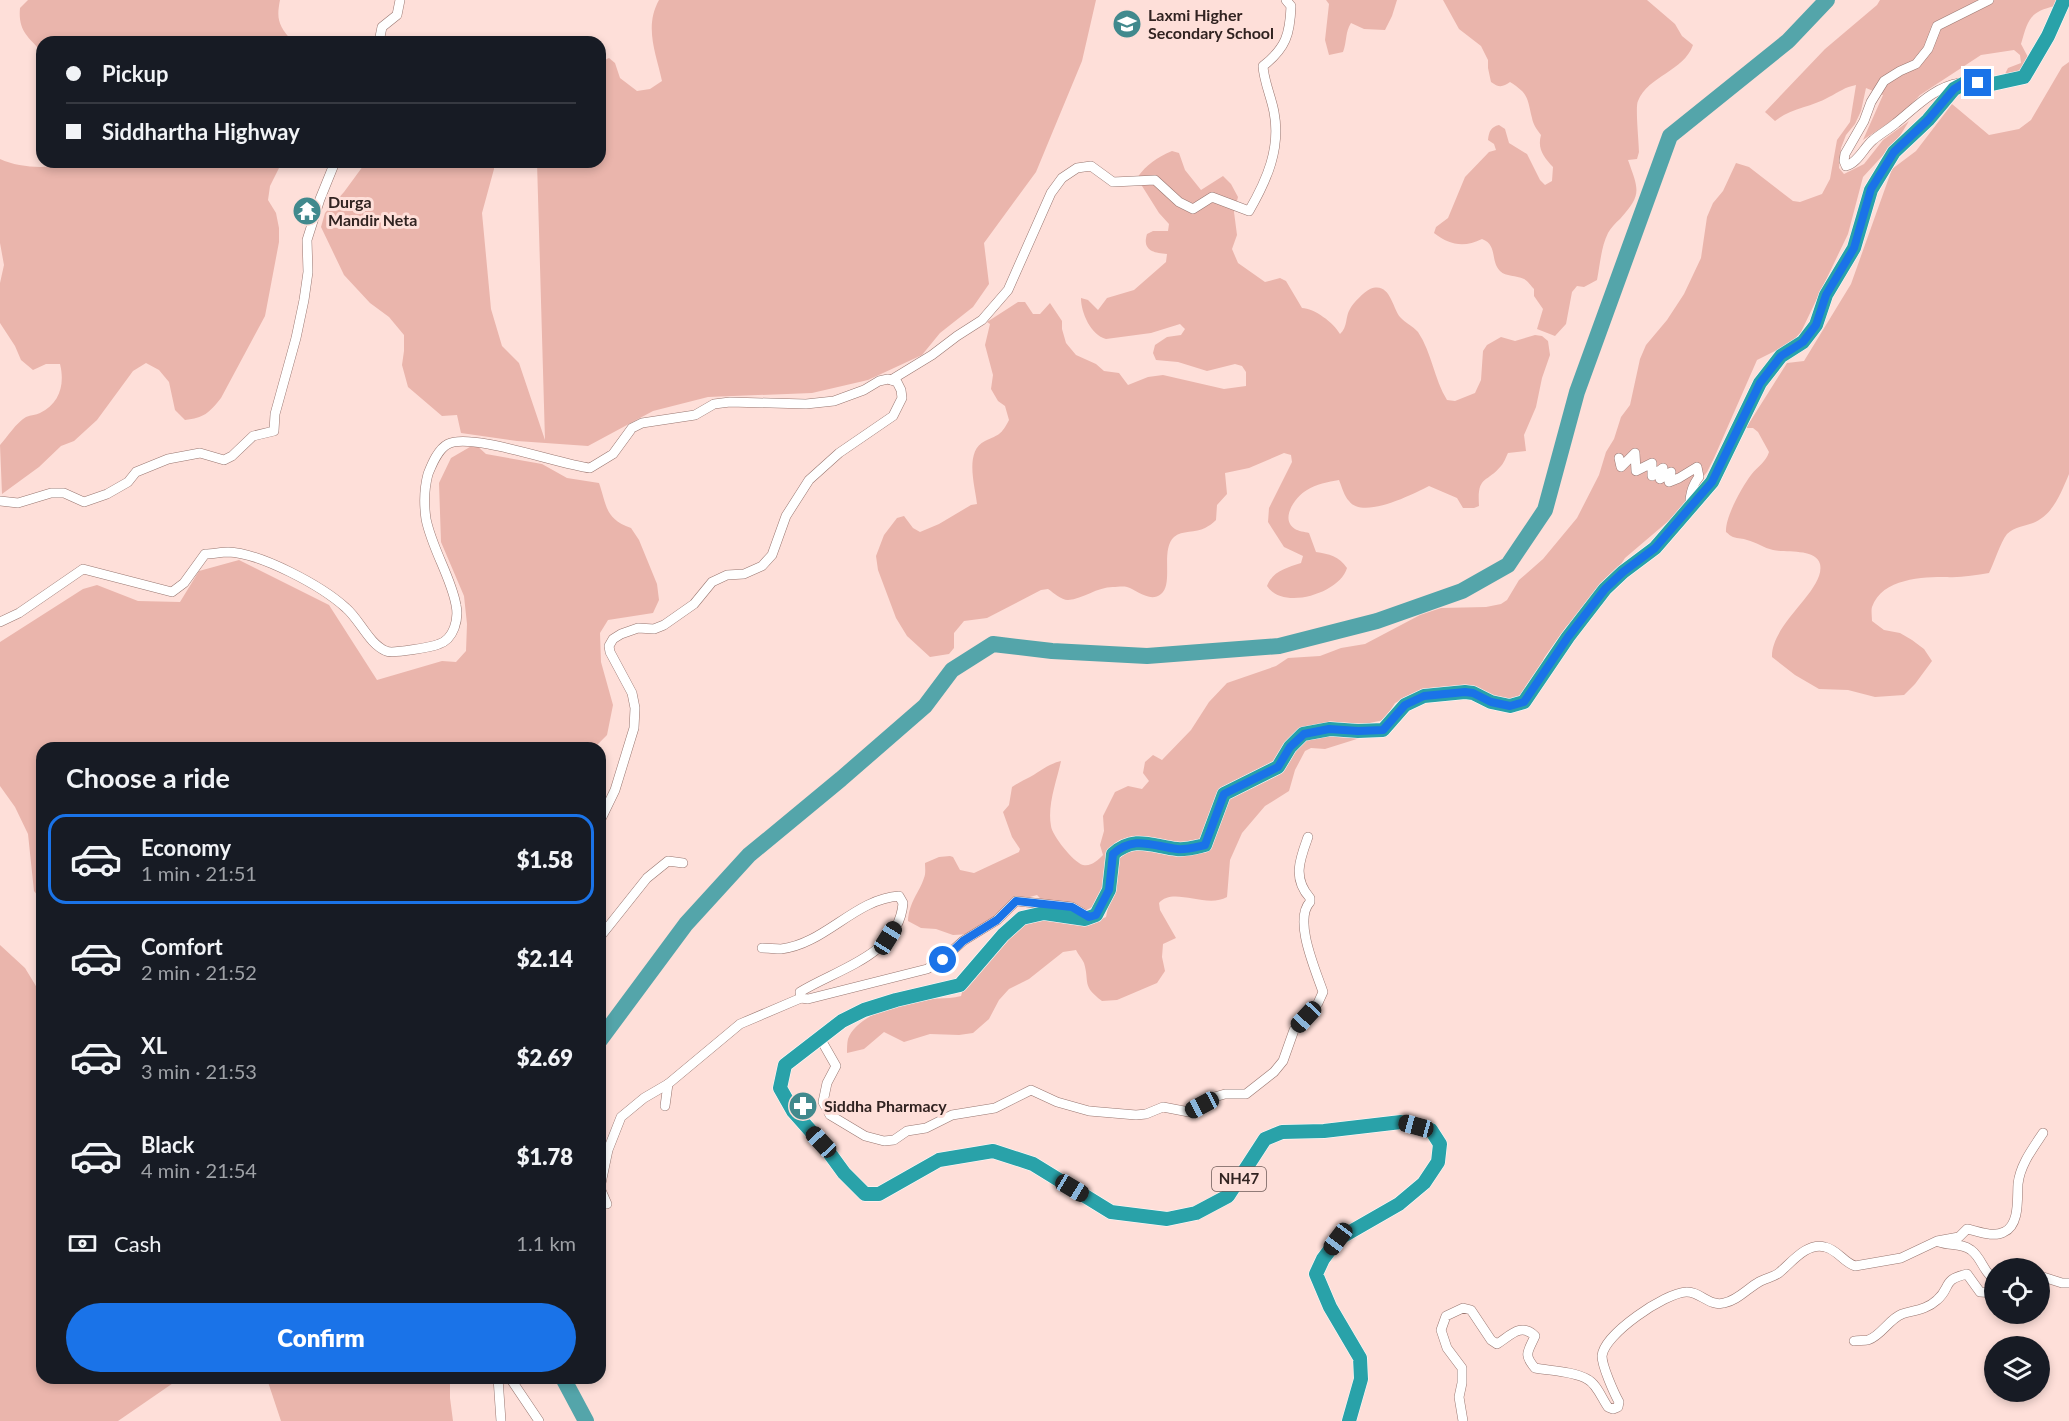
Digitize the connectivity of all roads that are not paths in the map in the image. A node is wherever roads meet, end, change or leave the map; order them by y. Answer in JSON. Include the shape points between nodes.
{"nodes":[{"id":1,"x":400,"y":0,"type":"edge"},
{"id":2,"x":1286,"y":0,"type":"edge"},
{"id":3,"x":1989,"y":0,"type":"edge"},
{"id":4,"x":2064,"y":0,"type":"edge"},
{"id":5,"x":380,"y":36,"type":"edge"},
{"id":6,"x":1965,"y":82,"type":"junction"},
{"id":7,"x":333,"y":168,"type":"edge"},
{"id":8,"x":891,"y":380,"type":"junction"},
{"id":9,"x":1619,"y":458,"type":"dead end"},
{"id":10,"x":0,"y":501,"type":"edge"},
{"id":11,"x":1690,"y":508,"type":"junction"},
{"id":12,"x":0,"y":622,"type":"edge"},
{"id":13,"x":606,"y":808,"type":"edge"},
{"id":14,"x":1308,"y":837,"type":"dead end"},
{"id":15,"x":683,"y":863,"type":"dead end"},
{"id":16,"x":1089,"y":917,"type":"junction"},
{"id":17,"x":606,"y":930,"type":"edge"},
{"id":18,"x":762,"y":948,"type":"dead end"},
{"id":19,"x":801,"y":998,"type":"junction"},
{"id":20,"x":820,"y":1038,"type":"junction"},
{"id":21,"x":668,"y":1084,"type":"junction"},
{"id":22,"x":665,"y":1106,"type":"dead end"},
{"id":23,"x":2043,"y":1133,"type":"dead end"},
{"id":24,"x":606,"y":1160,"type":"edge"},
{"id":25,"x":1937,"y":1241,"type":"junction"},
{"id":26,"x":1984,"y":1269,"type":"edge"},
{"id":27,"x":2050,"y":1279,"type":"edge"},
{"id":28,"x":2069,"y":1283,"type":"edge"},
{"id":29,"x":1984,"y":1292,"type":"edge"},
{"id":30,"x":1854,"y":1341,"type":"dead end"},
{"id":31,"x":498,"y":1384,"type":"edge"},
{"id":32,"x":514,"y":1384,"type":"edge"},
{"id":33,"x":501,"y":1421,"type":"edge"},
{"id":34,"x":539,"y":1421,"type":"edge"},
{"id":35,"x":1349,"y":1421,"type":"edge"},
{"id":36,"x":1463,"y":1421,"type":"edge"}],
"edges":[{"from":1,"to":5,"type":"street","via":[[397,15],[382,27]]},
{"from":2,"to":8,"type":"street","via":[[1290,6],[1286,40],[1275,57],[1263,66],[1277,143],[1250,211],[1212,197],[1193,209],[1155,180],[1113,182],[1091,166],[1077,168],[1062,178],[1051,193],[1008,290],[982,320]]},
{"from":3,"to":6,"type":"street","via":[[1937,26],[1928,49],[1916,64],[1884,81],[1845,154],[1846,166],[1921,102],[1947,85]]},
{"from":4,"to":6,"type":"highway","via":[[2024,77],[1992,84]]},
{"from":6,"to":11,"type":"highway","via":[[1894,152],[1871,189],[1854,248],[1826,295],[1816,325],[1803,342],[1781,356],[1760,383],[1712,482]]},
{"from":7,"to":10,"type":"street","via":[[307,240],[305,291],[274,431],[253,436],[224,460],[200,453],[148,466],[107,494],[84,502],[64,493],[18,503]]},
{"from":8,"to":12,"type":"street","via":[[879,381],[834,401],[730,402],[714,404],[694,415],[642,423],[632,428],[613,454],[590,468],[532,453],[458,441],[446,445],[428,474],[424,496],[432,540],[456,606],[454,629],[440,644],[387,652],[347,608],[311,584],[269,562],[230,552],[206,554],[172,592],[83,569]]},
{"from":8,"to":13,"type":"street","via":[[902,390],[893,416],[839,453],[809,480],[786,516],[772,555],[762,566],[712,582],[694,604],[664,625],[638,628],[613,639],[610,652],[632,693],[634,728]]},
{"from":9,"to":11,"type":"street","via":[[1621,467],[1635,453],[1636,471],[1652,463],[1652,476],[1663,468],[1660,479],[1671,472],[1669,482],[1697,467],[1699,477],[1689,499]]},
{"from":11,"to":16,"type":"highway","via":[[1655,548],[1605,589],[1524,702],[1510,706],[1465,692],[1424,696],[1405,705],[1383,730],[1329,729],[1304,734],[1278,767],[1224,794],[1205,845],[1180,850],[1142,842],[1122,845],[1113,854],[1109,890],[1096,915]]},
{"from":14,"to":20,"type":"street","via":[[1298,876],[1311,902],[1306,906],[1304,929],[1323,992],[1294,1030],[1283,1061],[1246,1094],[1211,1098],[1189,1112],[1163,1107],[1146,1114],[1121,1115],[1076,1108],[1031,1090],[995,1108],[952,1115],[884,1141],[865,1136],[830,1116],[823,1102],[836,1066]]},
{"from":15,"to":17,"type":"street","via":[[668,861],[647,878]]},
{"from":16,"to":19,"type":"street","via":[[1072,907],[1016,901],[986,928],[927,969]]},
{"from":16,"to":20,"type":"highway","number":"NH47","via":[[1044,913],[1022,918],[960,985],[874,1006],[842,1021]]},
{"from":18,"to":19,"type":"street","via":[[782,949],[810,940],[884,897],[899,896],[902,914],[888,938],[870,956],[800,992]]},
{"from":19,"to":21,"type":"street","via":[[740,1024]]},
{"from":20,"to":35,"type":"highway","number":"NH47","via":[[785,1065],[780,1088],[793,1111],[865,1194],[879,1194],[939,1160],[993,1151],[1033,1164],[1111,1212],[1167,1219],[1196,1213],[1228,1196],[1265,1140],[1282,1132],[1401,1122],[1431,1130],[1440,1144],[1438,1162],[1424,1183],[1400,1204],[1338,1239],[1316,1274],[1330,1308],[1360,1358],[1361,1379]]},
{"from":21,"to":22,"type":"street"},
{"from":21,"to":24,"type":"street","via":[[621,1117]]},
{"from":23,"to":25,"type":"street","via":[[2018,1182],[2018,1202],[2010,1227],[1991,1235],[1967,1229],[1959,1237]]},
{"from":25,"to":26,"type":"street","via":[[1971,1250]]},
{"from":25,"to":36,"type":"street","via":[[1901,1258],[1855,1266],[1834,1250],[1814,1247],[1778,1274],[1724,1303],[1708,1302],[1698,1294],[1686,1292],[1660,1300],[1613,1336],[1604,1349],[1602,1358],[1619,1402],[1613,1409],[1588,1379],[1534,1368],[1526,1353],[1535,1336],[1530,1331],[1512,1333],[1497,1344],[1472,1310],[1454,1311],[1446,1316],[1441,1330],[1447,1348],[1462,1368],[1459,1397]]},
{"from":27,"to":28,"type":"street"},
{"from":29,"to":30,"type":"street","via":[[1966,1274],[1956,1276],[1947,1282],[1936,1301],[1900,1315],[1870,1340]]},
{"from":31,"to":33,"type":"street"},
{"from":32,"to":34,"type":"street"}]}
